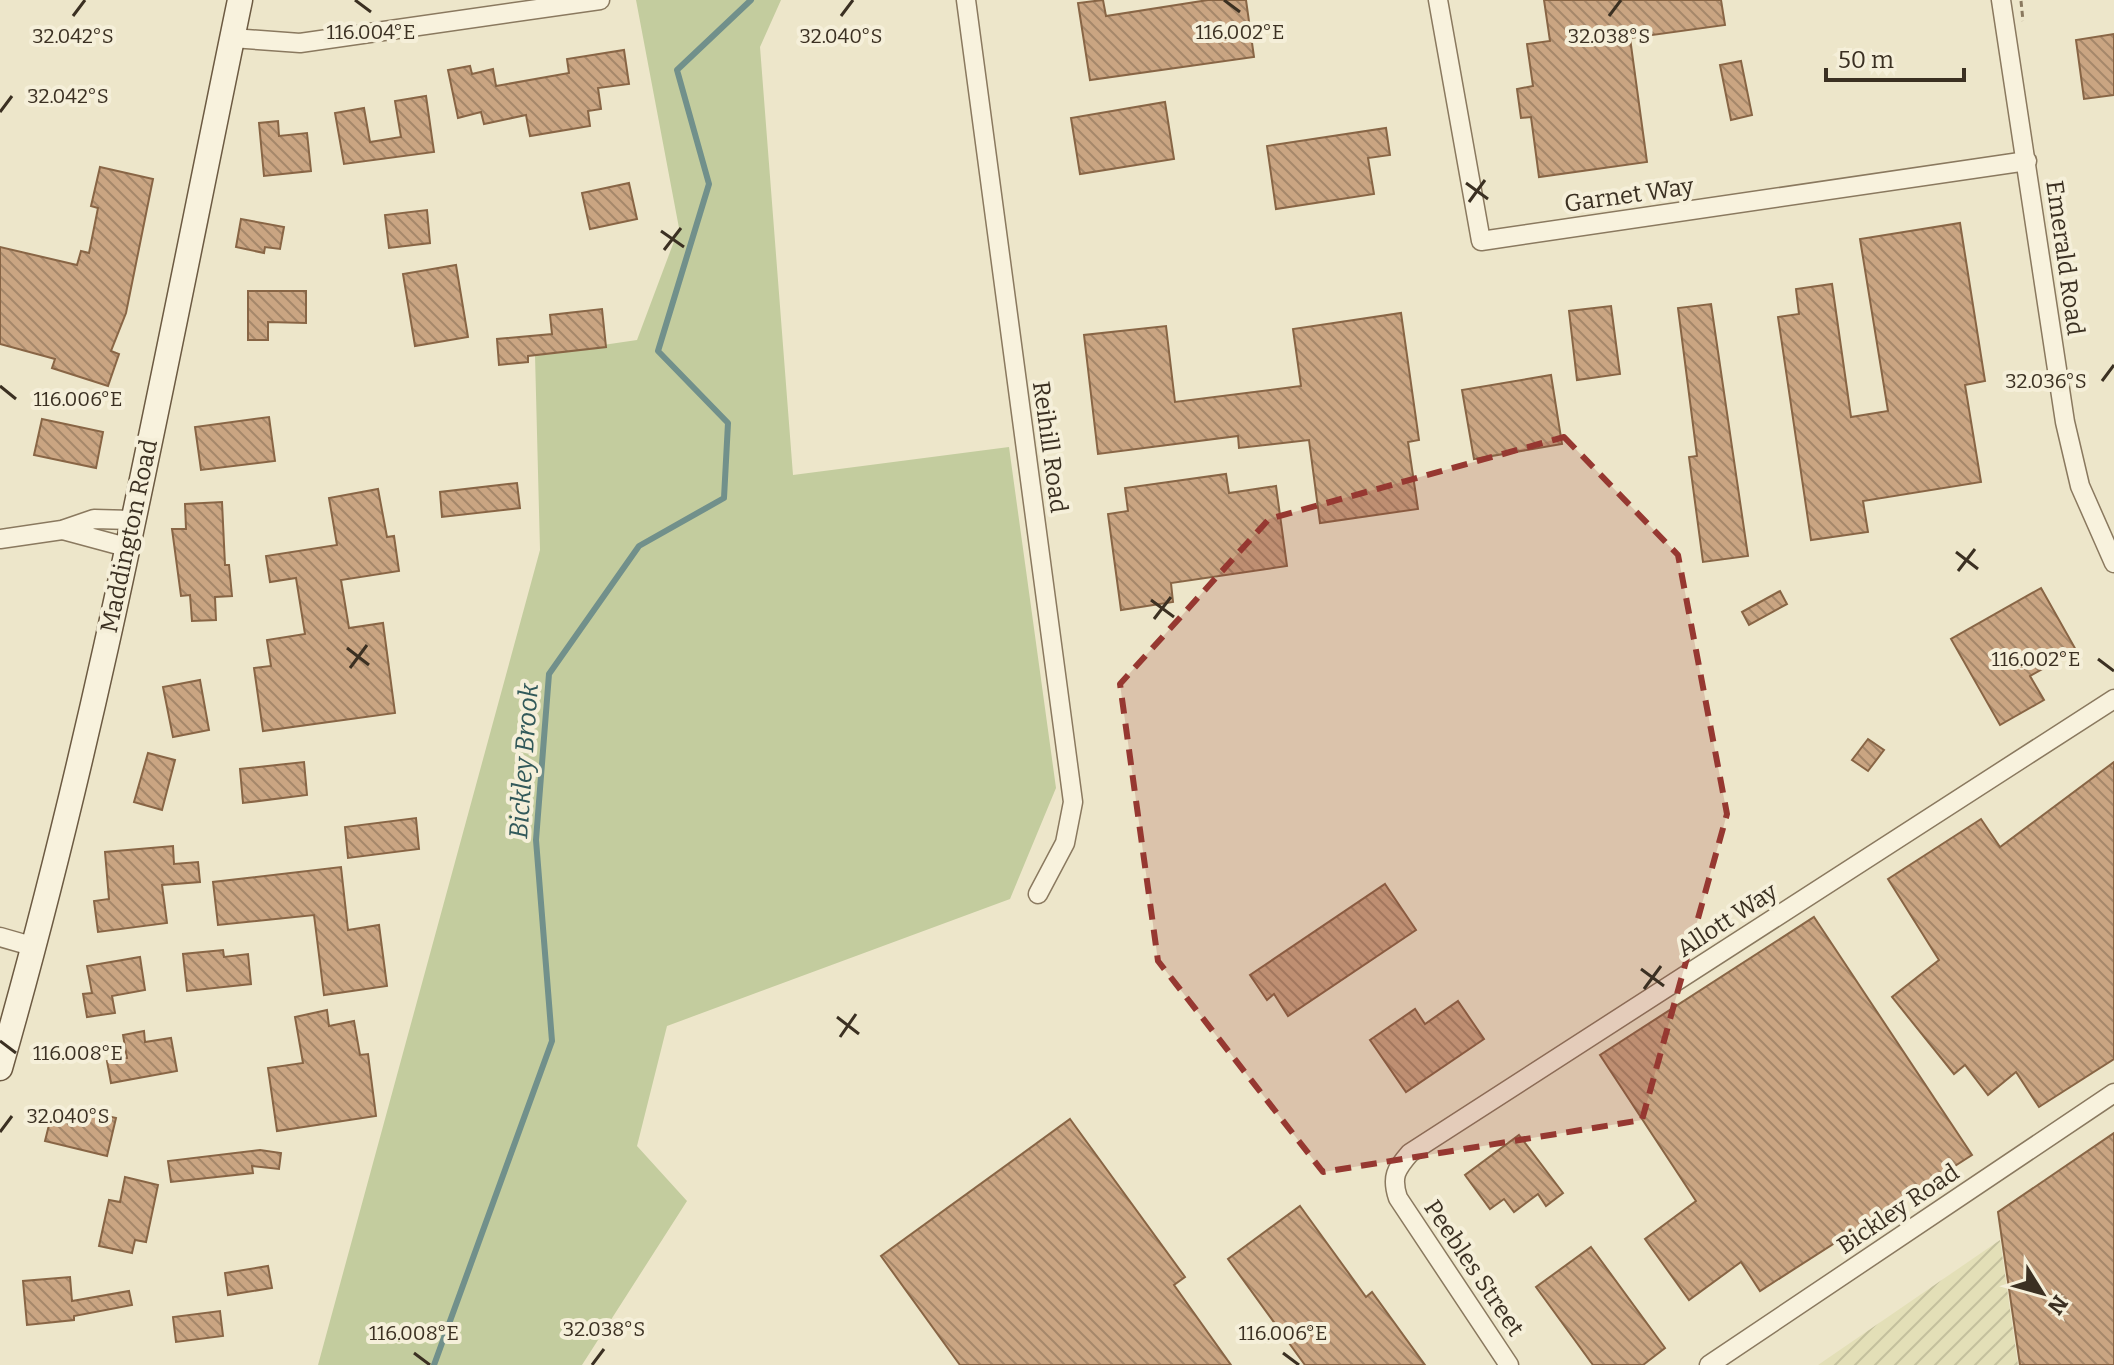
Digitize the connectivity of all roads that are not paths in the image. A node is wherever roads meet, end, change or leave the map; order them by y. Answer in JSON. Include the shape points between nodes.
{"nodes":[{"id":1,"x":240,"y":0,"type":"edge"},
{"id":2,"x":600,"y":0,"type":"edge"},
{"id":3,"x":966,"y":0,"type":"edge"},
{"id":4,"x":1438,"y":0,"type":"edge"},
{"id":5,"x":2001,"y":0,"type":"edge"},
{"id":6,"x":232,"y":38,"type":"junction"},
{"id":7,"x":2027,"y":161,"type":"junction"},
{"id":8,"x":132,"y":520,"type":"junction"},
{"id":9,"x":62,"y":530,"type":"junction"},
{"id":10,"x":0,"y":539,"type":"edge"},
{"id":11,"x":126,"y":547,"type":"junction"},
{"id":12,"x":2114,"y":563,"type":"edge"},
{"id":13,"x":2114,"y":699,"type":"edge"},
{"id":14,"x":1038,"y":894,"type":"dead end"},
{"id":15,"x":0,"y":937,"type":"edge"},
{"id":16,"x":35,"y":947,"type":"junction"},
{"id":17,"x":0,"y":1068,"type":"edge"},
{"id":18,"x":2114,"y":1093,"type":"edge"},
{"id":19,"x":1398,"y":1198,"type":"joint"},
{"id":20,"x":1509,"y":1365,"type":"edge"},
{"id":21,"x":1709,"y":1365,"type":"edge"}],
"edges":[{"from":1,"to":6,"type":"main road","name":"Maddington Road"},
{"from":2,"to":6,"type":"street","via":[[300,43]]},
{"from":3,"to":14,"type":"street","name":"Reihill Road","via":[[1073,802],[1065,843]]},
{"from":4,"to":7,"type":"street","name":"Garnet Way","via":[[1481,241]]},
{"from":5,"to":7,"type":"street","name":"Emerald Road"},
{"from":6,"to":8,"type":"main road","name":"Maddington Road"},
{"from":7,"to":12,"type":"street","name":"Emerald Road","via":[[2069,444],[2080,486]]},
{"from":8,"to":9,"type":"street","via":[[94,519]]},
{"from":8,"to":11,"type":"main road","name":"Maddington Road"},
{"from":9,"to":10,"type":"street"},
{"from":9,"to":11,"type":"street"},
{"from":11,"to":16,"type":"main road","name":"Maddington Road"},
{"from":13,"to":19,"type":"street","name":"Allott Way","via":[[1410,1153],[1396,1170]]},
{"from":15,"to":16,"type":"street"},
{"from":16,"to":17,"type":"main road","name":"Maddington Road"},
{"from":18,"to":21,"type":"street","name":"Bickley Road"},
{"from":19,"to":20,"type":"street","name":"Peebles Street"}]}
